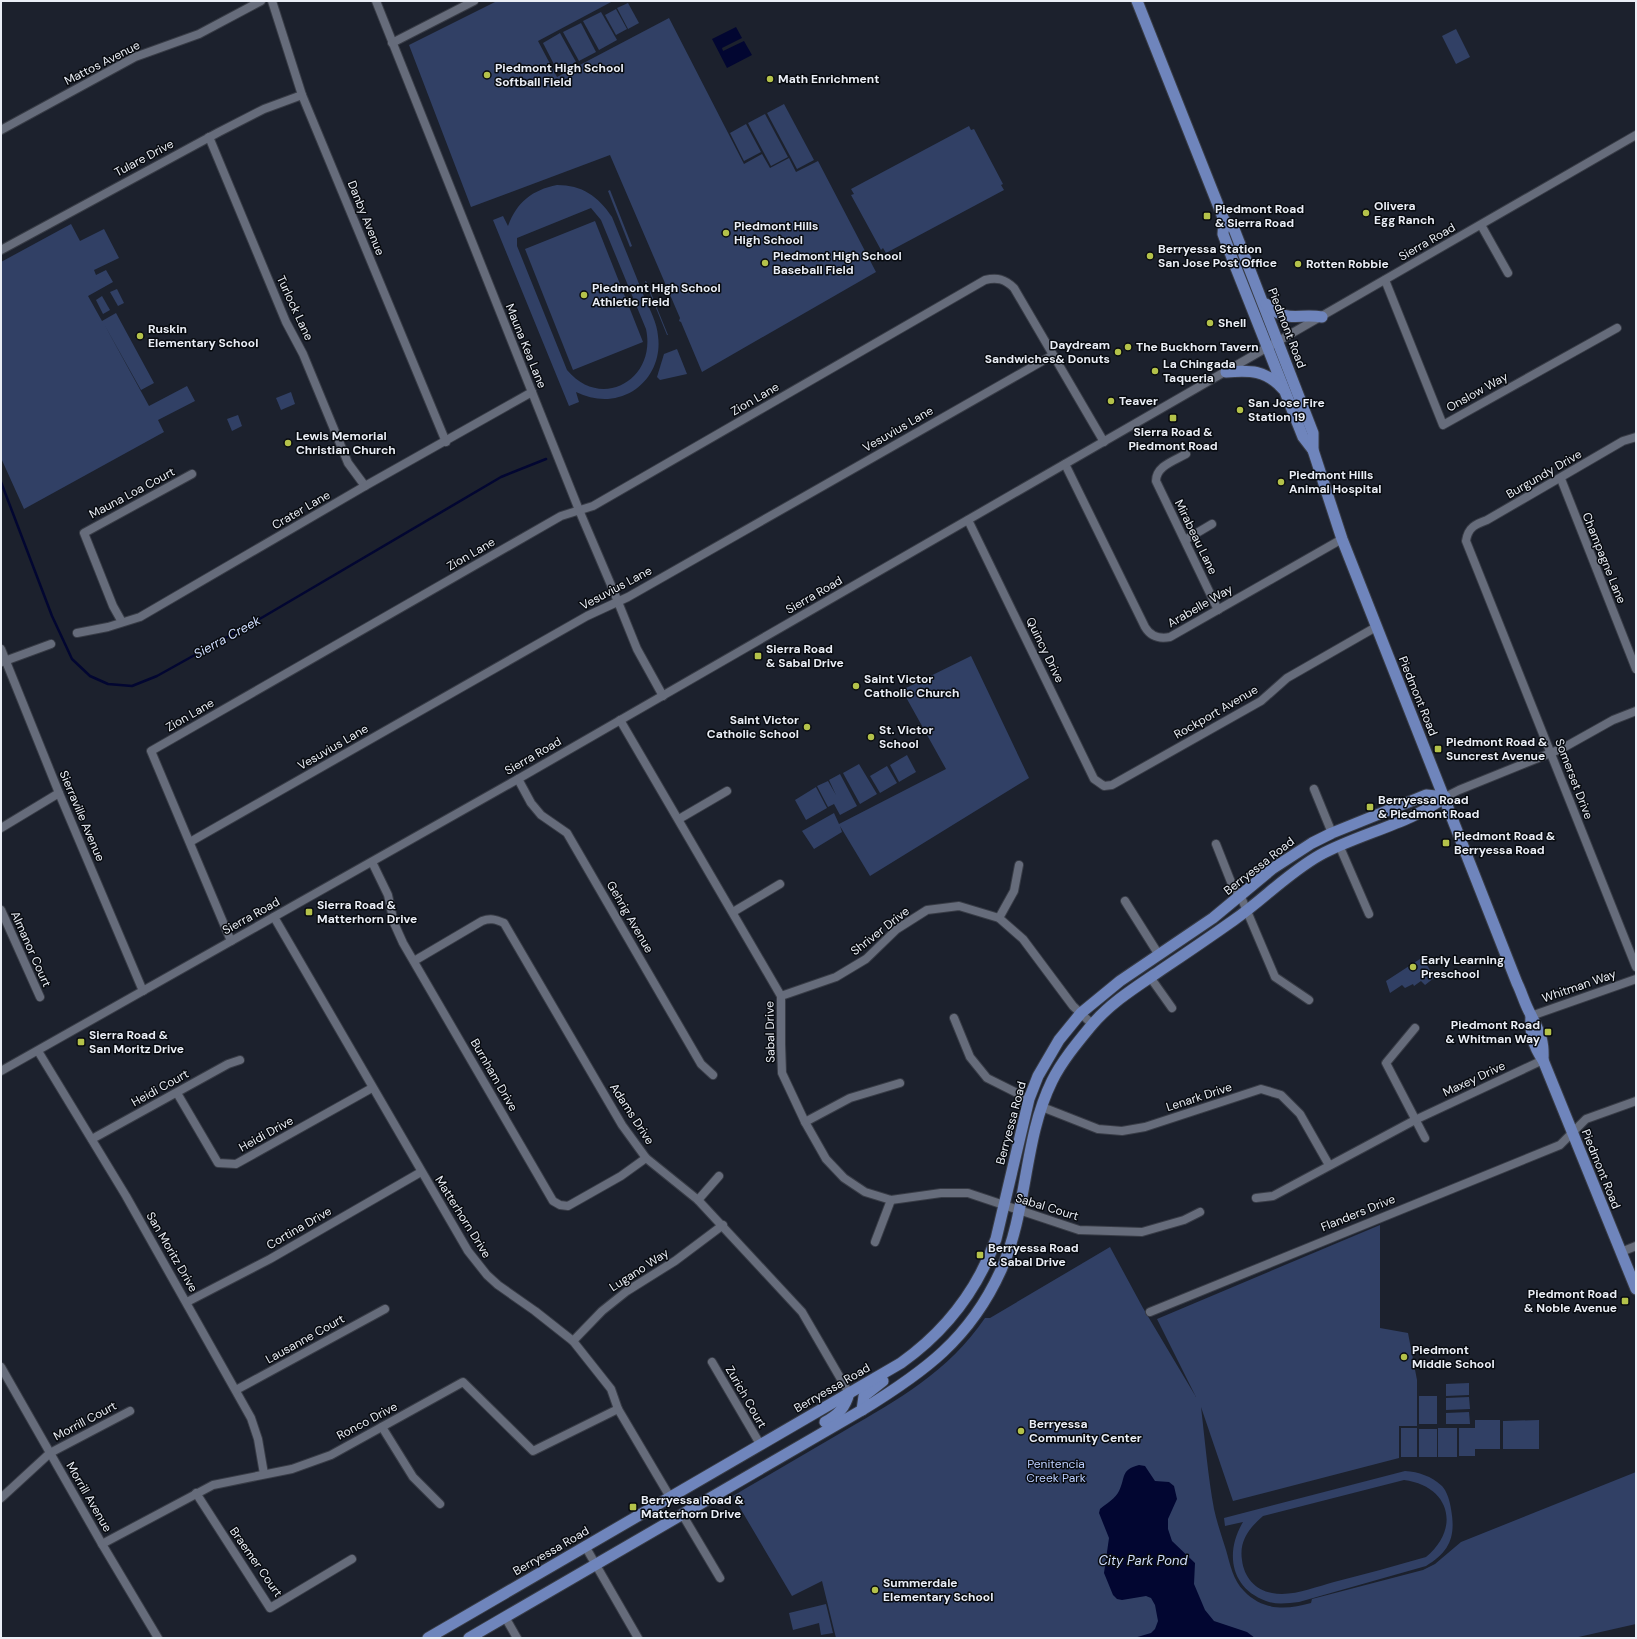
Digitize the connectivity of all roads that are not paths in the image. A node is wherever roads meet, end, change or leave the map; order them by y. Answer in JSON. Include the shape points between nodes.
{"nodes":[{"id":1,"x":260,"y":1,"type":"edge"},
{"id":2,"x":272,"y":1,"type":"edge"},
{"id":3,"x":376,"y":1,"type":"edge"},
{"id":4,"x":474,"y":1,"type":"edge"},
{"id":5,"x":1137,"y":1,"type":"edge"},
{"id":6,"x":392,"y":43,"type":"junction"},
{"id":7,"x":302,"y":95,"type":"junction"},
{"id":8,"x":1,"y":130,"type":"edge"},
{"id":9,"x":1636,"y":135,"type":"edge"},
{"id":10,"x":209,"y":137,"type":"junction"},
{"id":11,"x":1224,"y":220,"type":"junction"},
{"id":12,"x":1481,"y":224,"type":"junction"},
{"id":13,"x":1,"y":250,"type":"edge"},
{"id":14,"x":1508,"y":273,"type":"dead end"},
{"id":15,"x":1385,"y":280,"type":"junction"},
{"id":16,"x":1264,"y":302,"type":"junction"},
{"id":17,"x":1322,"y":317,"type":"junction"},
{"id":18,"x":1617,"y":328,"type":"dead end"},
{"id":19,"x":1279,"y":341,"type":"junction"},
{"id":20,"x":1267,"y":348,"type":"junction"},
{"id":21,"x":1053,"y":355,"type":"junction"},
{"id":22,"x":1226,"y":372,"type":"junction"},
{"id":23,"x":532,"y":392,"type":"junction"},
{"id":24,"x":1287,"y":394,"type":"junction"},
{"id":25,"x":1636,"y":437,"type":"edge"},
{"id":26,"x":446,"y":442,"type":"junction"},
{"id":27,"x":1104,"y":442,"type":"junction"},
{"id":28,"x":1313,"y":450,"type":"junction"},
{"id":29,"x":1186,"y":454,"type":"dead end"},
{"id":30,"x":1065,"y":464,"type":"junction"},
{"id":31,"x":192,"y":474,"type":"dead end"},
{"id":32,"x":1561,"y":479,"type":"junction"},
{"id":33,"x":365,"y":486,"type":"junction"},
{"id":34,"x":579,"y":510,"type":"junction"},
{"id":35,"x":968,"y":520,"type":"junction"},
{"id":36,"x":1212,"y":524,"type":"dead end"},
{"id":37,"x":1467,"y":534,"type":"joint"},
{"id":38,"x":1342,"y":539,"type":"junction"},
{"id":39,"x":1185,"y":540,"type":"junction"},
{"id":40,"x":618,"y":602,"type":"junction"},
{"id":41,"x":1218,"y":610,"type":"junction"},
{"id":42,"x":122,"y":622,"type":"junction"},
{"id":43,"x":1376,"y":627,"type":"junction"},
{"id":44,"x":77,"y":634,"type":"dead end"},
{"id":45,"x":51,"y":644,"type":"dead end"},
{"id":46,"x":1,"y":649,"type":"edge"},
{"id":47,"x":4,"y":662,"type":"edge"},
{"id":48,"x":1636,"y":669,"type":"edge"},
{"id":49,"x":663,"y":696,"type":"junction"},
{"id":50,"x":1636,"y":711,"type":"edge"},
{"id":51,"x":620,"y":720,"type":"junction"},
{"id":52,"x":1550,"y":753,"type":"junction"},
{"id":53,"x":518,"y":779,"type":"junction"},
{"id":54,"x":1104,"y":786,"type":"joint"},
{"id":55,"x":1314,"y":789,"type":"dead end"},
{"id":56,"x":727,"y":791,"type":"dead end"},
{"id":57,"x":59,"y":793,"type":"junction"},
{"id":58,"x":1445,"y":797,"type":"junction"},
{"id":59,"x":679,"y":819,"type":"junction"},
{"id":60,"x":1,"y":828,"type":"edge"},
{"id":61,"x":1332,"y":833,"type":"junction"},
{"id":62,"x":190,"y":842,"type":"junction"},
{"id":63,"x":1216,"y":844,"type":"dead end"},
{"id":64,"x":1339,"y":845,"type":"junction"},
{"id":65,"x":372,"y":862,"type":"junction"},
{"id":66,"x":1019,"y":865,"type":"dead end"},
{"id":67,"x":780,"y":884,"type":"dead end"},
{"id":68,"x":1241,"y":897,"type":"junction"},
{"id":69,"x":1125,"y":901,"type":"dead end"},
{"id":70,"x":1,"y":910,"type":"edge"},
{"id":71,"x":1247,"y":911,"type":"junction"},
{"id":72,"x":733,"y":912,"type":"junction"},
{"id":73,"x":1368,"y":914,"type":"dead end"},
{"id":74,"x":274,"y":917,"type":"junction"},
{"id":75,"x":999,"y":918,"type":"junction"},
{"id":76,"x":231,"y":941,"type":"junction"},
{"id":77,"x":1159,"y":955,"type":"junction"},
{"id":78,"x":414,"y":961,"type":"junction"},
{"id":79,"x":1636,"y":967,"type":"edge"},
{"id":80,"x":1150,"y":977,"type":"junction"},
{"id":81,"x":1636,"y":979,"type":"edge"},
{"id":82,"x":143,"y":991,"type":"junction"},
{"id":83,"x":782,"y":996,"type":"junction"},
{"id":84,"x":40,"y":997,"type":"dead end"},
{"id":85,"x":1309,"y":1000,"type":"dead end"},
{"id":86,"x":1172,"y":1008,"type":"dead end"},
{"id":87,"x":1082,"y":1013,"type":"junction"},
{"id":88,"x":1531,"y":1016,"type":"junction"},
{"id":89,"x":954,"y":1018,"type":"dead end"},
{"id":90,"x":1092,"y":1024,"type":"junction"},
{"id":91,"x":1415,"y":1028,"type":"dead end"},
{"id":92,"x":38,"y":1051,"type":"junction"},
{"id":93,"x":240,"y":1060,"type":"dead end"},
{"id":94,"x":1542,"y":1060,"type":"junction"},
{"id":95,"x":1,"y":1071,"type":"edge"},
{"id":96,"x":713,"y":1075,"type":"dead end"},
{"id":97,"x":900,"y":1083,"type":"dead end"},
{"id":98,"x":372,"y":1088,"type":"junction"},
{"id":99,"x":178,"y":1093,"type":"junction"},
{"id":100,"x":1029,"y":1099,"type":"junction"},
{"id":101,"x":1636,"y":1101,"type":"edge"},
{"id":102,"x":1042,"y":1107,"type":"junction"},
{"id":103,"x":1415,"y":1120,"type":"junction"},
{"id":104,"x":805,"y":1122,"type":"junction"},
{"id":105,"x":1572,"y":1133,"type":"junction"},
{"id":106,"x":1425,"y":1138,"type":"dead end"},
{"id":107,"x":92,"y":1139,"type":"junction"},
{"id":108,"x":646,"y":1158,"type":"junction"},
{"id":109,"x":1329,"y":1165,"type":"junction"},
{"id":110,"x":421,"y":1172,"type":"junction"},
{"id":111,"x":719,"y":1176,"type":"dead end"},
{"id":112,"x":1256,"y":1198,"type":"dead end"},
{"id":113,"x":698,"y":1200,"type":"junction"},
{"id":114,"x":891,"y":1200,"type":"junction"},
{"id":115,"x":1004,"y":1206,"type":"junction"},
{"id":116,"x":1018,"y":1211,"type":"junction"},
{"id":117,"x":1200,"y":1212,"type":"dead end"},
{"id":118,"x":723,"y":1225,"type":"junction"},
{"id":119,"x":875,"y":1242,"type":"dead end"},
{"id":120,"x":1636,"y":1246,"type":"edge"},
{"id":121,"x":1621,"y":1252,"type":"junction"},
{"id":122,"x":1636,"y":1289,"type":"edge"},
{"id":123,"x":187,"y":1302,"type":"junction"},
{"id":124,"x":385,"y":1309,"type":"dead end"},
{"id":125,"x":1150,"y":1312,"type":"dead end"},
{"id":126,"x":573,"y":1341,"type":"junction"},
{"id":127,"x":712,"y":1362,"type":"dead end"},
{"id":128,"x":1,"y":1367,"type":"edge"},
{"id":129,"x":889,"y":1370,"type":"junction"},
{"id":130,"x":236,"y":1390,"type":"junction"},
{"id":131,"x":849,"y":1393,"type":"junction"},
{"id":132,"x":618,"y":1409,"type":"junction"},
{"id":133,"x":862,"y":1410,"type":"junction"},
{"id":134,"x":130,"y":1411,"type":"dead end"},
{"id":135,"x":382,"y":1427,"type":"junction"},
{"id":136,"x":760,"y":1444,"type":"junction"},
{"id":137,"x":50,"y":1453,"type":"junction"},
{"id":138,"x":784,"y":1455,"type":"junction"},
{"id":139,"x":264,"y":1474,"type":"junction"},
{"id":140,"x":196,"y":1493,"type":"junction"},
{"id":141,"x":670,"y":1497,"type":"junction"},
{"id":142,"x":1,"y":1498,"type":"edge"},
{"id":143,"x":440,"y":1504,"type":"dead end"},
{"id":144,"x":682,"y":1514,"type":"junction"},
{"id":145,"x":102,"y":1544,"type":"junction"},
{"id":146,"x":585,"y":1546,"type":"junction"},
{"id":147,"x":352,"y":1559,"type":"dead end"},
{"id":148,"x":596,"y":1564,"type":"junction"},
{"id":149,"x":720,"y":1578,"type":"dead end"},
{"id":150,"x":505,"y":1617,"type":"junction"},
{"id":151,"x":158,"y":1638,"type":"edge"},
{"id":152,"x":428,"y":1638,"type":"edge"},
{"id":153,"x":469,"y":1638,"type":"edge"},
{"id":154,"x":517,"y":1638,"type":"edge"},
{"id":155,"x":638,"y":1638,"type":"edge"}],
"edges":[{"from":1,"to":8,"type":"street","name":"Mattos Avenue","via":[[199,34],[135,57]]},
{"from":2,"to":7,"type":"street","name":"Danby Avenue"},
{"from":3,"to":6,"type":"street","name":"Mauna Kea Lane"},
{"from":4,"to":6,"type":"street"},
{"from":5,"to":11,"type":"main road","name":"Piedmont Road"},
{"from":6,"to":23,"type":"street","name":"Mauna Kea Lane"},
{"from":7,"to":10,"type":"street","name":"Tulare Drive","via":[[264,109]]},
{"from":7,"to":26,"type":"street","name":"Danby Avenue"},
{"from":9,"to":12,"type":"street","name":"Sierra Road"},
{"from":10,"to":13,"type":"street","name":"Tulare Drive"},
{"from":10,"to":33,"type":"street","name":"Turlock Lane","via":[[348,463]]},
{"from":11,"to":16,"type":"main road","name":"Piedmont Road","via":[[1234,229]]},
{"from":11,"to":20,"type":"main road","name":"Piedmont Road","via":[[1223,234]]},
{"from":12,"to":14,"type":"street"},
{"from":12,"to":15,"type":"street","name":"Sierra Road"},
{"from":15,"to":17,"type":"street","name":"Sierra Road"},
{"from":15,"to":18,"type":"street","name":"Onslow Way","via":[[1443,425]]},
{"from":16,"to":17,"type":"main road","via":[[1272,311],[1286,317]]},
{"from":16,"to":19,"type":"main road","name":"Piedmont Road"},
{"from":17,"to":19,"type":"street","name":"Sierra Road"},
{"from":19,"to":20,"type":"street","name":"Sierra Road"},
{"from":19,"to":28,"type":"main road","name":"Piedmont Road","via":[[1314,433]]},
{"from":20,"to":22,"type":"street","name":"Sierra Road"},
{"from":20,"to":24,"type":"main road","name":"Piedmont Road"},
{"from":21,"to":27,"type":"street"},
{"from":21,"to":34,"type":"street","name":"Zion Lane","via":[[1014,288],[1001,279],[985,280],[593,506]]},
{"from":21,"to":40,"type":"street","name":"Vesuvius Lane"},
{"from":22,"to":24,"type":"main road","via":[[1261,372],[1274,380]]},
{"from":22,"to":27,"type":"street","name":"Sierra Road"},
{"from":23,"to":26,"type":"street","name":"Crater Lane"},
{"from":23,"to":34,"type":"street","name":"Mauna Kea Lane"},
{"from":24,"to":28,"type":"main road","name":"Piedmont Road","via":[[1303,437]]},
{"from":25,"to":32,"type":"street","name":"Burgundy Drive","via":[[1623,441]]},
{"from":26,"to":33,"type":"street","name":"Crater Lane"},
{"from":27,"to":30,"type":"street","name":"Sierra Road"},
{"from":28,"to":38,"type":"main road","name":"Piedmont Road"},
{"from":29,"to":39,"type":"street","name":"Mirabeau Lane","via":[[1162,467],[1156,481]]},
{"from":30,"to":35,"type":"street","name":"Sierra Road"},
{"from":30,"to":41,"type":"street","name":"Arabelle Way","via":[[1147,631],[1158,638],[1170,637]]},
{"from":31,"to":42,"type":"street","name":"Mauna Loa Court","via":[[84,533]]},
{"from":32,"to":37,"type":"street","name":"Burgundy Drive","via":[[1488,520],[1476,524]]},
{"from":32,"to":48,"type":"street","name":"Champagne Lane"},
{"from":33,"to":42,"type":"street","name":"Crater Lane","via":[[140,617]]},
{"from":34,"to":40,"type":"street","name":"Mauna Kea Lane"},
{"from":34,"to":62,"type":"street","name":"Zion Lane","via":[[561,516],[151,751]]},
{"from":35,"to":49,"type":"street","name":"Sierra Road"},
{"from":35,"to":54,"type":"street","name":"Quincy Drive","via":[[1094,780]]},
{"from":36,"to":39,"type":"street"},
{"from":37,"to":52,"type":"street","name":"Somerset Drive","via":[[1468,547],[1474,556]]},
{"from":38,"to":41,"type":"street","name":"Arabelle Way"},
{"from":38,"to":43,"type":"main road","name":"Piedmont Road"},
{"from":39,"to":41,"type":"street","name":"Mirabeau Lane"},
{"from":40,"to":49,"type":"street","name":"Mauna Kea Lane","via":[[637,649]]},
{"from":40,"to":62,"type":"street","name":"Vesuvius Lane","via":[[587,616]]},
{"from":42,"to":44,"type":"street","name":"Crater Lane"},
{"from":43,"to":54,"type":"street","name":"Rockport Avenue","via":[[1287,678],[1261,701],[1112,785]]},
{"from":43,"to":58,"type":"main road","name":"Piedmont Road"},
{"from":45,"to":47,"type":"street"},
{"from":46,"to":47,"type":"street","name":"Sierraville Avenue"},
{"from":47,"to":57,"type":"street","name":"Sierraville Avenue"},
{"from":49,"to":51,"type":"street","name":"Sierra Road"},
{"from":50,"to":52,"type":"street","via":[[1613,720]]},
{"from":51,"to":53,"type":"street","name":"Sierra Road"},
{"from":51,"to":59,"type":"street","name":"Sabal Drive"},
{"from":52,"to":58,"type":"street"},
{"from":52,"to":79,"type":"street","name":"Somerset Drive"},
{"from":53,"to":65,"type":"street","name":"Sierra Road"},
{"from":53,"to":96,"type":"street","name":"Gehrig Avenue","via":[[541,815],[567,833],[701,1064]]},
{"from":55,"to":61,"type":"street"},
{"from":56,"to":59,"type":"street"},
{"from":57,"to":60,"type":"street"},
{"from":57,"to":82,"type":"street","name":"Sierraville Avenue"},
{"from":58,"to":61,"type":"main road","name":"Berryessa Road","via":[[1426,795]]},
{"from":58,"to":64,"type":"main road","name":"Berryessa Road","via":[[1431,809]]},
{"from":58,"to":88,"type":"main road","name":"Piedmont Road"},
{"from":59,"to":72,"type":"street","name":"Sabal Drive"},
{"from":61,"to":68,"type":"main road","name":"Berryessa Road","via":[[1292,855]]},
{"from":62,"to":76,"type":"street","name":"Zion Lane"},
{"from":63,"to":68,"type":"street","via":[[1233,887]]},
{"from":64,"to":71,"type":"main road","name":"Berryessa Road","via":[[1299,867]]},
{"from":64,"to":73,"type":"street"},
{"from":65,"to":74,"type":"street","name":"Sierra Road"},
{"from":65,"to":78,"type":"street","name":"Burnham Drive","via":[[388,895],[394,923]]},
{"from":66,"to":75,"type":"street","via":[[1014,892]]},
{"from":67,"to":72,"type":"street"},
{"from":68,"to":71,"type":"street"},
{"from":68,"to":77,"type":"main road","name":"Berryessa Road"},
{"from":69,"to":77,"type":"street"},
{"from":70,"to":84,"type":"street","name":"Almanor Court"},
{"from":71,"to":80,"type":"main road","name":"Berryessa Road"},
{"from":71,"to":85,"type":"street","via":[[1275,977]]},
{"from":72,"to":83,"type":"street","name":"Sabal Drive"},
{"from":74,"to":76,"type":"street","name":"Sierra Road"},
{"from":74,"to":98,"type":"street","name":"Matterhorn Drive"},
{"from":75,"to":83,"type":"street","name":"Shriver Drive","via":[[959,906],[927,910],[897,929],[866,959],[836,978]]},
{"from":75,"to":87,"type":"street","name":"Shriver Drive","via":[[1023,939],[1073,1006]]},
{"from":76,"to":82,"type":"street","name":"Sierra Road"},
{"from":77,"to":87,"type":"main road","name":"Berryessa Road","via":[[1120,981]]},
{"from":78,"to":108,"type":"street","name":"Adams Drive","via":[[482,921],[497,919],[504,922],[622,1125]]},
{"from":78,"to":108,"type":"street","name":"Burnham Drive","via":[[553,1201],[568,1206],[621,1176]]},
{"from":80,"to":86,"type":"street"},
{"from":80,"to":90,"type":"main road","name":"Berryessa Road"},
{"from":81,"to":88,"type":"street","name":"Whitman Way"},
{"from":82,"to":92,"type":"street","name":"Sierra Road"},
{"from":83,"to":104,"type":"street","name":"Sabal Drive","via":[[782,1073]]},
{"from":87,"to":90,"type":"street","name":"Shriver Drive"},
{"from":87,"to":100,"type":"main road","name":"Berryessa Road","via":[[1059,1040],[1038,1076]]},
{"from":88,"to":94,"type":"main road","name":"Piedmont Road","via":[[1530,1030],[1535,1049]]},
{"from":89,"to":100,"type":"street","via":[[970,1058],[987,1078]]},
{"from":90,"to":102,"type":"main road","name":"Berryessa Road","via":[[1061,1065]]},
{"from":91,"to":103,"type":"street","via":[[1386,1063]]},
{"from":92,"to":95,"type":"street","name":"Sierra Road"},
{"from":92,"to":107,"type":"street","name":"San Moritz Drive"},
{"from":93,"to":99,"type":"street","name":"Heidi Court","via":[[228,1064]]},
{"from":94,"to":103,"type":"street","name":"Maxey Drive"},
{"from":94,"to":105,"type":"main road","name":"Piedmont Road"},
{"from":97,"to":104,"type":"street","via":[[850,1098]]},
{"from":98,"to":99,"type":"street","name":"Heidi Drive","via":[[236,1164],[218,1163]]},
{"from":98,"to":110,"type":"street","name":"Matterhorn Drive"},
{"from":99,"to":107,"type":"street","name":"Heidi Court"},
{"from":100,"to":115,"type":"main road","name":"Berryessa Road"},
{"from":101,"to":105,"type":"street","name":"Flanders Drive","via":[[1586,1119]]},
{"from":102,"to":109,"type":"street","name":"Lenark Drive","via":[[1098,1129],[1122,1131],[1145,1127],[1261,1089],[1281,1095],[1300,1114]]},
{"from":102,"to":116,"type":"main road","name":"Berryessa Road"},
{"from":103,"to":106,"type":"street"},
{"from":103,"to":109,"type":"street","name":"Maxey Drive"},
{"from":104,"to":114,"type":"street","name":"Sabal Drive","via":[[826,1159],[844,1178],[865,1192]]},
{"from":105,"to":121,"type":"main road","name":"Piedmont Road"},
{"from":105,"to":125,"type":"street","name":"Flanders Drive","via":[[1560,1145]]},
{"from":107,"to":123,"type":"street","name":"San Moritz Drive"},
{"from":108,"to":113,"type":"street","name":"Adams Drive"},
{"from":109,"to":112,"type":"street","name":"Maxey Drive","via":[[1273,1196]]},
{"from":110,"to":123,"type":"street","name":"Cortina Drive","via":[[270,1259]]},
{"from":110,"to":126,"type":"street","name":"Matterhorn Drive","via":[[468,1251],[487,1275]]},
{"from":111,"to":113,"type":"street"},
{"from":113,"to":118,"type":"street","name":"Adams Drive"},
{"from":114,"to":115,"type":"street","name":"Sabal Drive","via":[[941,1193],[968,1194]]},
{"from":114,"to":119,"type":"street"},
{"from":115,"to":116,"type":"street","name":"Sabal Court"},
{"from":115,"to":129,"type":"main road","name":"Berryessa Road","via":[[996,1239],[966,1299],[948,1322],[923,1346]]},
{"from":116,"to":117,"type":"street","name":"Sabal Court","via":[[1079,1230],[1142,1232],[1184,1220]]},
{"from":116,"to":133,"type":"main road","name":"Berryessa Road","via":[[1001,1269],[980,1309],[963,1332],[920,1372]]},
{"from":118,"to":126,"type":"street","name":"Lugano Way","via":[[680,1258],[626,1291]]},
{"from":118,"to":131,"type":"street","name":"Adams Drive","via":[[802,1312]]},
{"from":120,"to":121,"type":"street"},
{"from":121,"to":122,"type":"main road","name":"Piedmont Road"},
{"from":123,"to":130,"type":"street","name":"San Moritz Drive"},
{"from":124,"to":130,"type":"street","name":"Lausanne Court"},
{"from":126,"to":132,"type":"street","name":"Matterhorn Drive","via":[[611,1389]]},
{"from":127,"to":136,"type":"street","name":"Zurich Court"},
{"from":128,"to":137,"type":"street","name":"Morrill Avenue"},
{"from":129,"to":131,"type":"main road","name":"Berryessa Road"},
{"from":129,"to":133,"type":"main road","via":[[882,1382],[864,1396]]},
{"from":130,"to":139,"type":"street","name":"San Moritz Drive","via":[[252,1418]]},
{"from":131,"to":136,"type":"main road","name":"Berryessa Road"},
{"from":131,"to":138,"type":"main road","via":[[846,1405],[838,1415],[805,1434]]},
{"from":132,"to":135,"type":"street","name":"Ronco Drive","via":[[533,1451],[463,1382]]},
{"from":132,"to":141,"type":"street","name":"Matterhorn Drive"},
{"from":133,"to":138,"type":"main road","name":"Berryessa Road"},
{"from":134,"to":137,"type":"street","name":"Morrill Court"},
{"from":135,"to":139,"type":"street","name":"Ronco Drive","via":[[331,1455],[292,1469]]},
{"from":135,"to":143,"type":"street","via":[[413,1477]]},
{"from":136,"to":141,"type":"main road","name":"Berryessa Road"},
{"from":137,"to":142,"type":"street","name":"Morrill Court"},
{"from":137,"to":145,"type":"street","name":"Morrill Avenue"},
{"from":138,"to":144,"type":"main road","name":"Berryessa Road"},
{"from":139,"to":140,"type":"street","name":"Ronco Drive","via":[[213,1484]]},
{"from":140,"to":145,"type":"street","name":"Ronco Drive"},
{"from":140,"to":147,"type":"street","name":"Braemer Court","via":[[270,1608]]},
{"from":141,"to":146,"type":"main road","name":"Berryessa Road"},
{"from":144,"to":148,"type":"main road","name":"Berryessa Road"},
{"from":144,"to":149,"type":"street"},
{"from":145,"to":151,"type":"street","name":"Morrill Avenue"},
{"from":146,"to":148,"type":"street"},
{"from":146,"to":152,"type":"main road","name":"Berryessa Road"},
{"from":148,"to":150,"type":"main road","name":"Berryessa Road"},
{"from":148,"to":155,"type":"street"},
{"from":150,"to":153,"type":"main road","name":"Berryessa Road"},
{"from":150,"to":154,"type":"street"}]}
